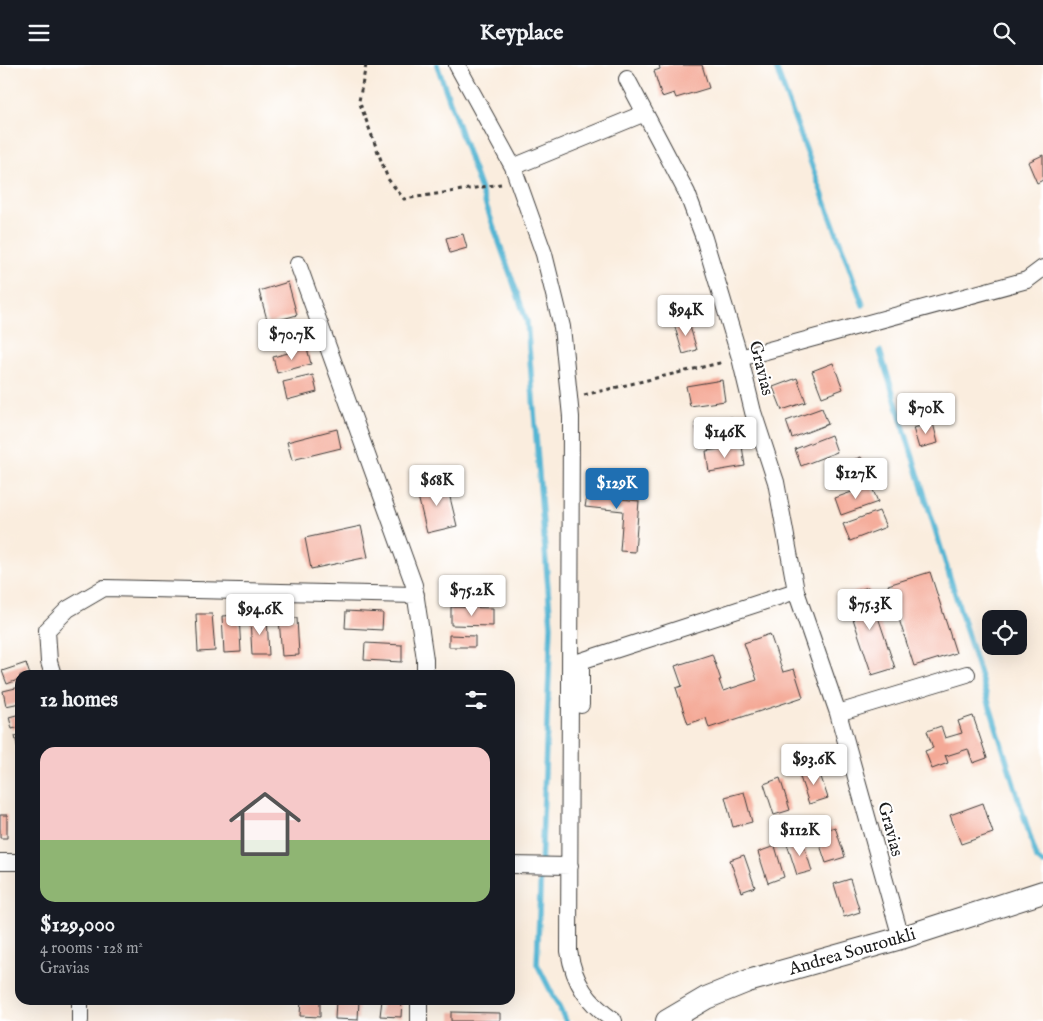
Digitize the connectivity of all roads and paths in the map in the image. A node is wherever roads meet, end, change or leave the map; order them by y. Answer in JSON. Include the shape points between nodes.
{"nodes":[{"id":1,"x":366,"y":65,"type":"edge"},
{"id":2,"x":457,"y":65,"type":"edge"},
{"id":3,"x":627,"y":79,"type":"dead end"},
{"id":4,"x":645,"y":113,"type":"junction"},
{"id":5,"x":513,"y":167,"type":"junction"},
{"id":6,"x":503,"y":183,"type":"dead end"},
{"id":7,"x":298,"y":264,"type":"dead end"},
{"id":8,"x":1043,"y":268,"type":"edge"},
{"id":9,"x":740,"y":358,"type":"junction"},
{"id":10,"x":569,"y":399,"type":"junction"},
{"id":11,"x":796,"y":591,"type":"junction"},
{"id":12,"x":416,"y":595,"type":"junction"},
{"id":13,"x":52,"y":670,"type":"edge"},
{"id":14,"x":425,"y":670,"type":"edge"},
{"id":15,"x":967,"y":674,"type":"dead end"},
{"id":16,"x":838,"y":713,"type":"junction"},
{"id":17,"x":580,"y":796,"type":"dead end"},
{"id":18,"x":0,"y":862,"type":"edge"},
{"id":19,"x":15,"y":862,"type":"edge"},
{"id":20,"x":517,"y":865,"type":"edge"},
{"id":21,"x":562,"y":866,"type":"junction"},
{"id":22,"x":1043,"y":892,"type":"edge"},
{"id":23,"x":900,"y":938,"type":"junction"},
{"id":24,"x":80,"y":1005,"type":"edge"},
{"id":25,"x":419,"y":1005,"type":"edge"},
{"id":26,"x":80,"y":1021,"type":"edge"},
{"id":27,"x":419,"y":1021,"type":"edge"},
{"id":28,"x":614,"y":1021,"type":"edge"},
{"id":29,"x":666,"y":1021,"type":"edge"}],
"edges":[{"from":1,"to":6,"type":"path","via":[[359,101],[388,179],[404,199]]},
{"from":2,"to":5,"type":"street"},
{"from":3,"to":4,"type":"street","name":"Gravias"},
{"from":4,"to":5,"type":"street"},
{"from":4,"to":9,"type":"street","name":"Gravias","via":[[687,193]]},
{"from":5,"to":10,"type":"street","via":[[544,254],[562,327]]},
{"from":7,"to":12,"type":"street"},
{"from":8,"to":9,"type":"street","via":[[1027,280]]},
{"from":9,"to":10,"type":"path"},
{"from":9,"to":11,"type":"street","name":"Gravias","via":[[753,412],[776,482]]},
{"from":10,"to":21,"type":"street","via":[[569,577]]},
{"from":11,"to":16,"type":"street","name":"Gravias"},
{"from":11,"to":17,"type":"street","via":[[581,661]]},
{"from":12,"to":13,"type":"street","via":[[104,588],[68,609],[47,630]]},
{"from":12,"to":14,"type":"street"},
{"from":15,"to":16,"type":"street"},
{"from":16,"to":23,"type":"street","name":"Gravias"},
{"from":18,"to":19,"type":"street"},
{"from":20,"to":21,"type":"street"},
{"from":21,"to":28,"type":"street","via":[[571,967],[586,996]]},
{"from":22,"to":23,"type":"main road","name":"Andrea Souroukli"},
{"from":23,"to":29,"type":"main road","name":"Andrea Souroukli","via":[[725,989]]},
{"from":24,"to":26,"type":"street"},
{"from":25,"to":27,"type":"street"}]}
